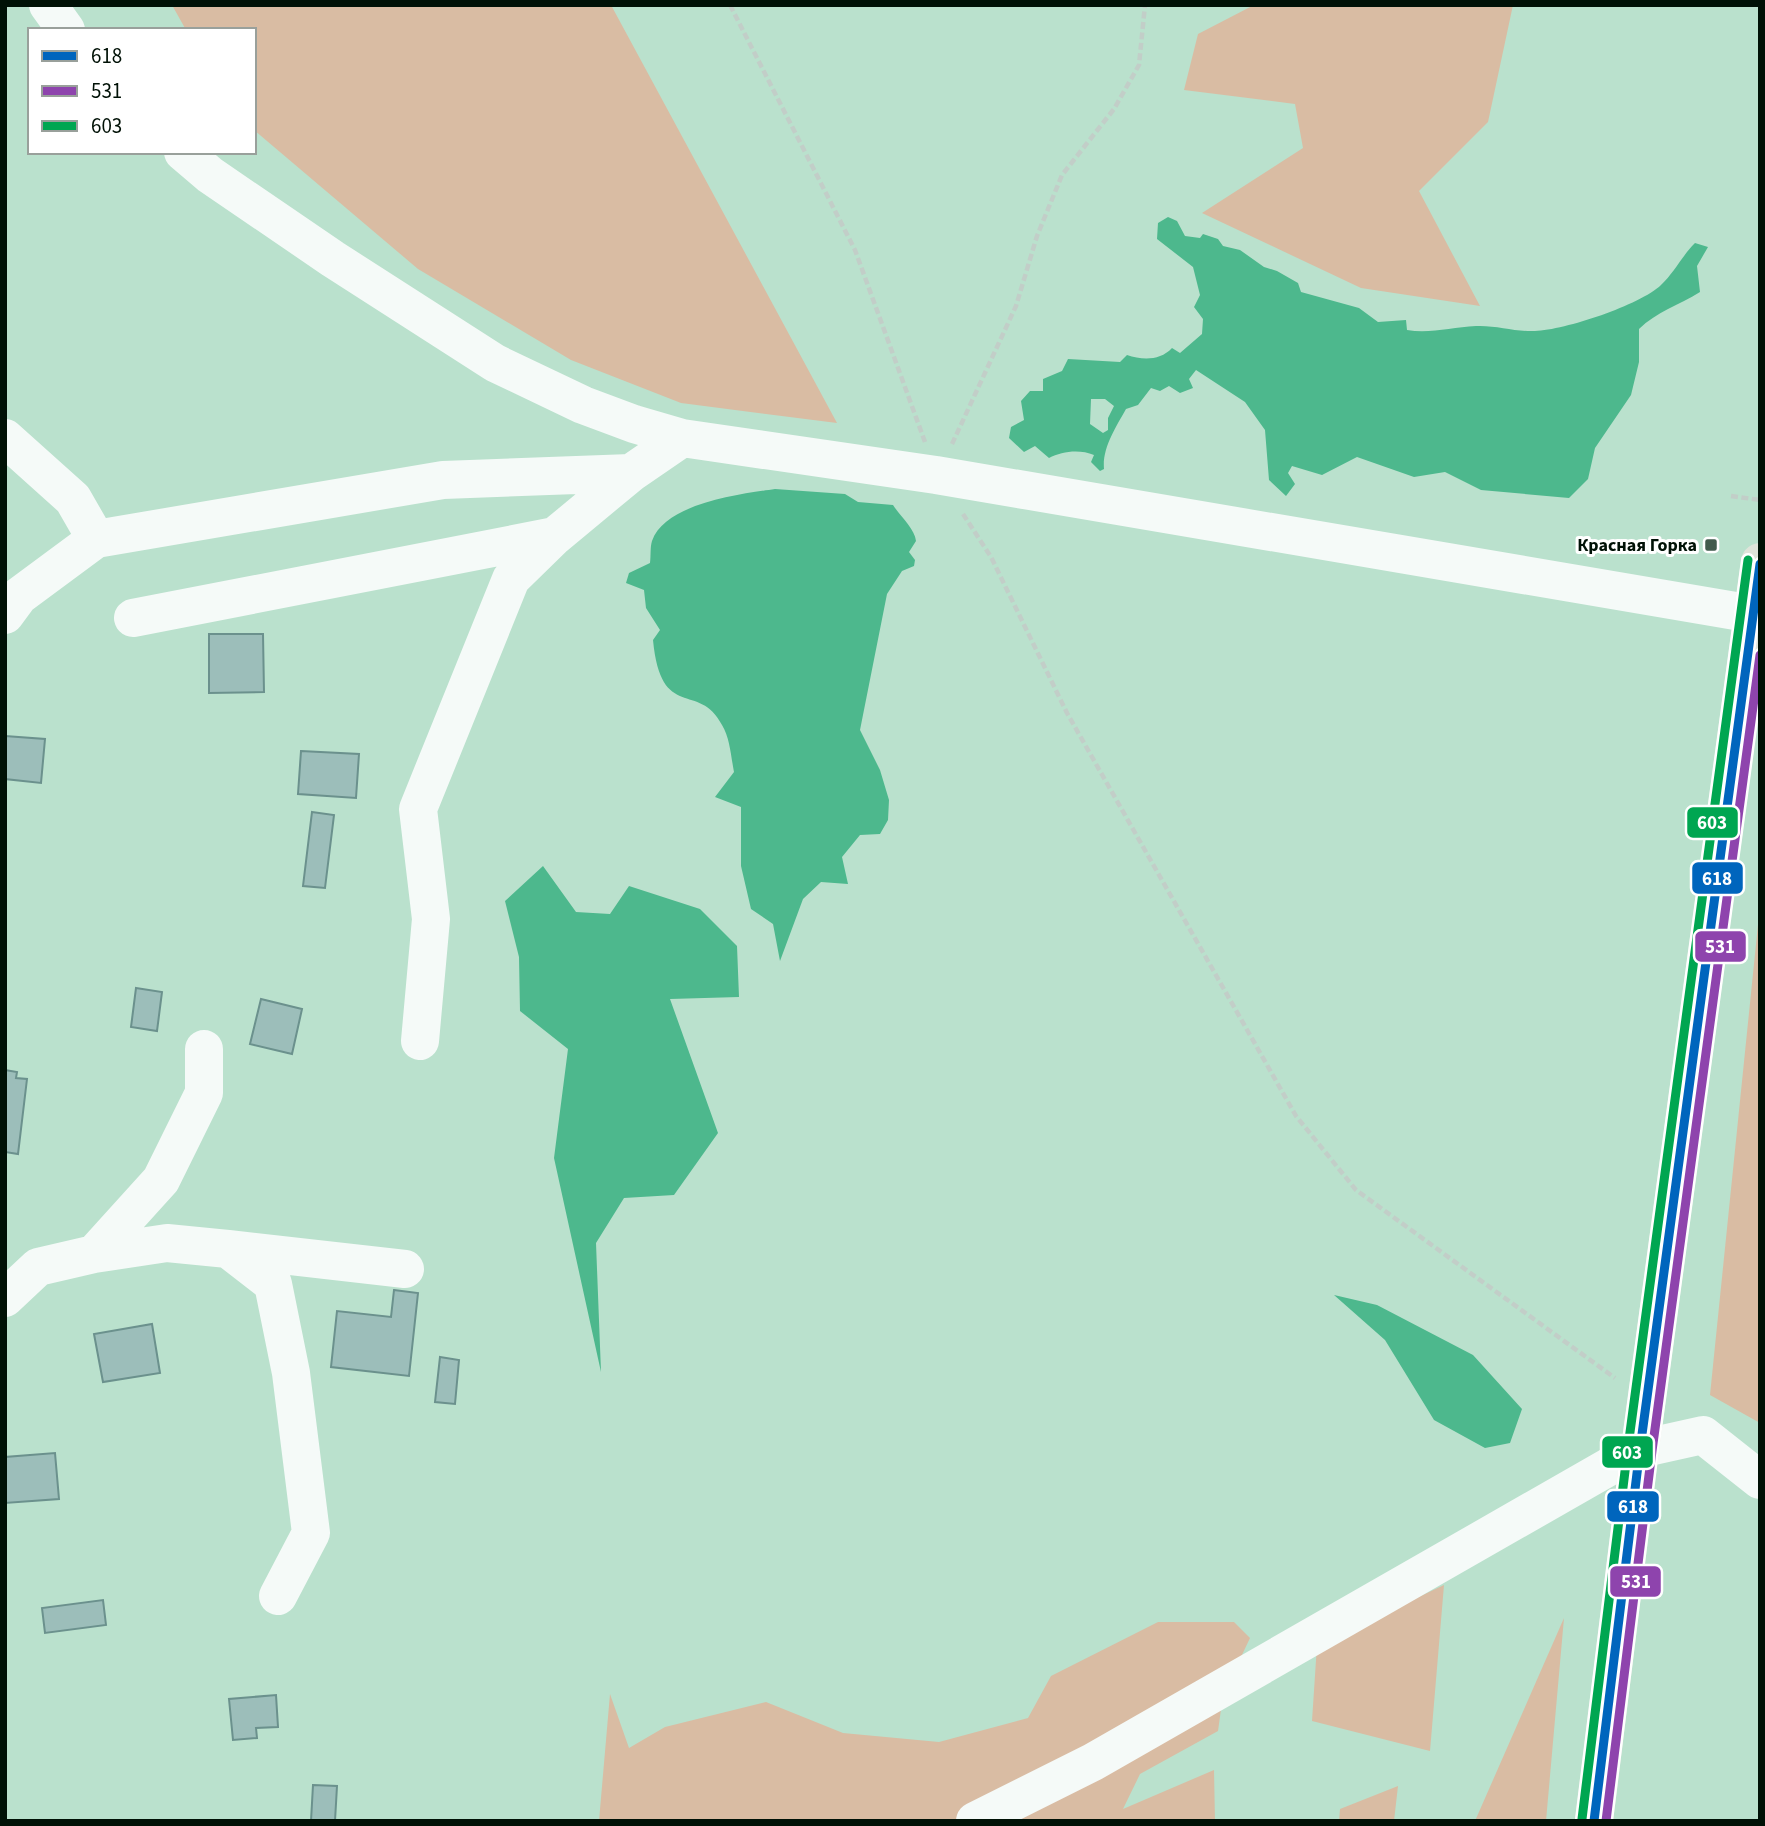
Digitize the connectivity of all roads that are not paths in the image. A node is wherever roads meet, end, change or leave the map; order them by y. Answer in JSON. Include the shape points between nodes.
{"nodes":[{"id":1,"x":48,"y":5,"type":"edge"},
{"id":2,"x":65,"y":28,"type":"edge"},
{"id":3,"x":185,"y":154,"type":"edge"},
{"id":4,"x":5,"y":438,"type":"edge"},
{"id":5,"x":682,"y":438,"type":"junction"},
{"id":6,"x":631,"y":473,"type":"junction"},
{"id":7,"x":555,"y":537,"type":"junction"},
{"id":8,"x":96,"y":540,"type":"junction"},
{"id":9,"x":1760,"y":562,"type":"edge"},
{"id":10,"x":1756,"y":613,"type":"edge"},
{"id":11,"x":5,"y":615,"type":"edge"},
{"id":12,"x":133,"y":618,"type":"dead end"},
{"id":13,"x":419,"y":1041,"type":"dead end"},
{"id":14,"x":204,"y":1049,"type":"dead end"},
{"id":15,"x":228,"y":1248,"type":"junction"},
{"id":16,"x":94,"y":1254,"type":"junction"},
{"id":17,"x":405,"y":1269,"type":"dead end"},
{"id":18,"x":5,"y":1298,"type":"edge"},
{"id":19,"x":1640,"y":1449,"type":"junction"},
{"id":20,"x":1760,"y":1480,"type":"edge"},
{"id":21,"x":278,"y":1596,"type":"dead end"},
{"id":22,"x":975,"y":1821,"type":"edge"},
{"id":23,"x":1594,"y":1821,"type":"edge"}],
"edges":[{"from":1,"to":2,"type":"street"},
{"from":3,"to":5,"type":"street","via":[[322,251],[495,363],[583,405]]},
{"from":4,"to":8,"type":"street","via":[[72,499]]},
{"from":5,"to":6,"type":"street"},
{"from":5,"to":10,"type":"street","via":[[936,475]]},
{"from":6,"to":7,"type":"street"},
{"from":6,"to":8,"type":"street","via":[[443,480]]},
{"from":7,"to":12,"type":"street"},
{"from":7,"to":13,"type":"street","via":[[511,579],[418,809],[431,919]]},
{"from":8,"to":11,"type":"street","via":[[19,596]]},
{"from":9,"to":10,"type":"main road"},
{"from":10,"to":19,"type":"main road"},
{"from":14,"to":16,"type":"street","via":[[204,1093],[161,1180]]},
{"from":15,"to":16,"type":"street","via":[[167,1243]]},
{"from":15,"to":17,"type":"street"},
{"from":15,"to":21,"type":"street","via":[[273,1284],[291,1373],[311,1534]]},
{"from":16,"to":18,"type":"street","via":[[38,1267]]},
{"from":19,"to":20,"type":"street","via":[[1703,1435]]},
{"from":19,"to":22,"type":"street","via":[[1105,1755]]},
{"from":19,"to":23,"type":"main road"}]}
